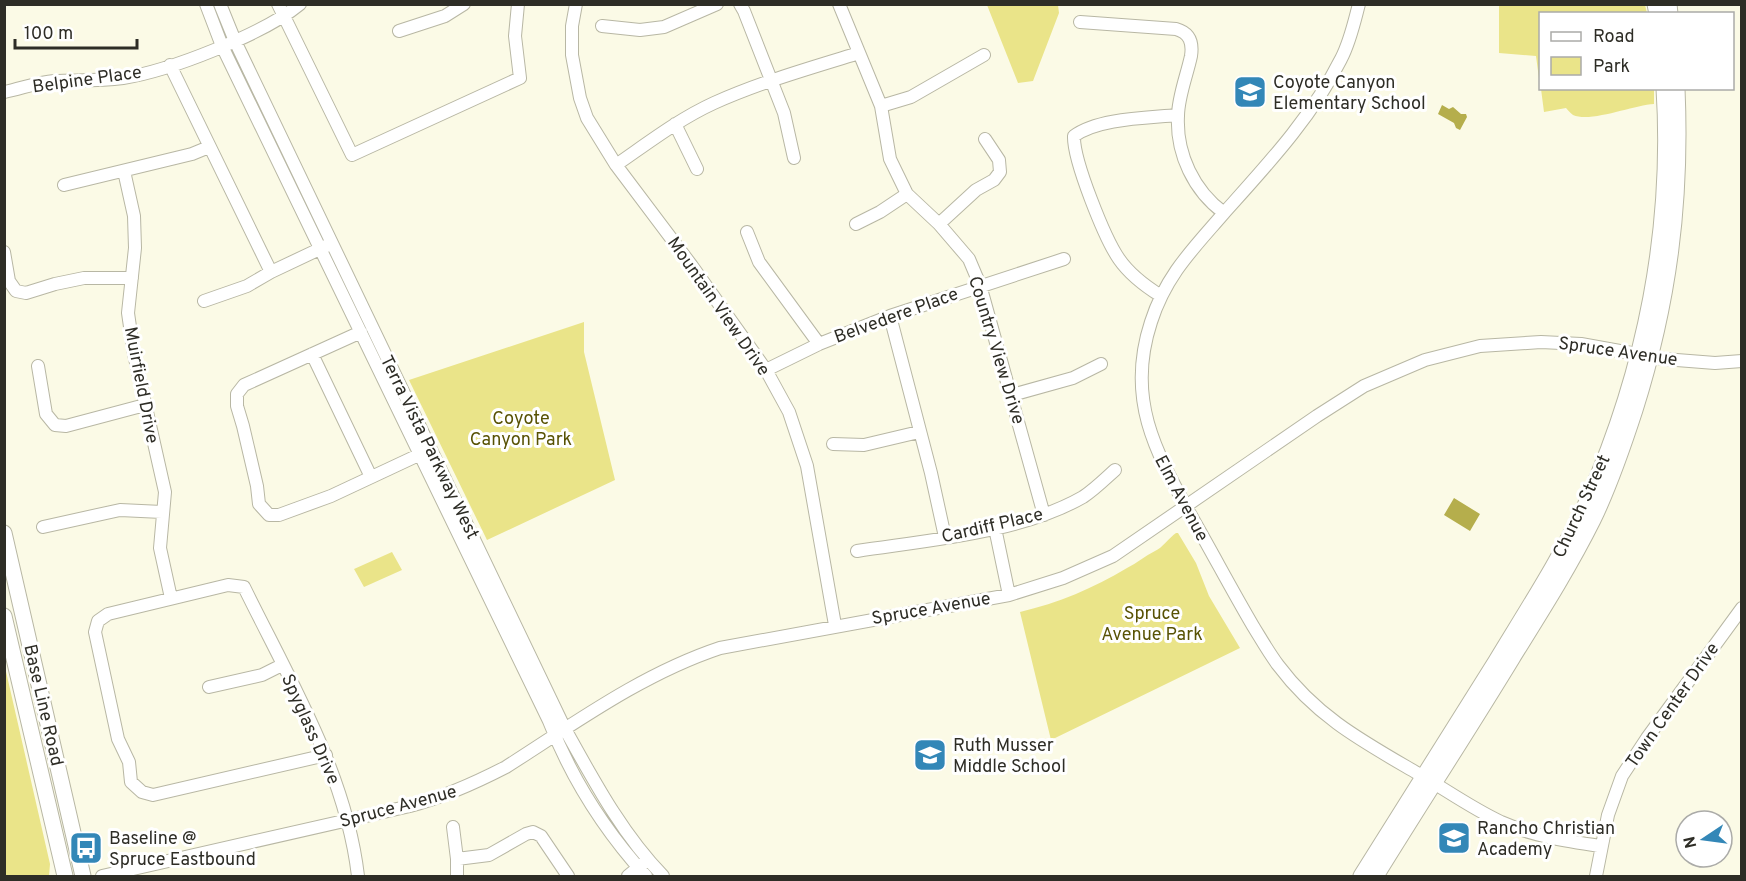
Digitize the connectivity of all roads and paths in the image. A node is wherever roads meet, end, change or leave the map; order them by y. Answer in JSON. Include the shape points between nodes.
{"nodes":[{"id":1,"x":206,"y":4,"type":"edge"},
{"id":2,"x":220,"y":4,"type":"edge"},
{"id":3,"x":278,"y":4,"type":"edge"},
{"id":4,"x":300,"y":4,"type":"edge"},
{"id":5,"x":464,"y":4,"type":"edge"},
{"id":6,"x":518,"y":4,"type":"edge"},
{"id":7,"x":576,"y":4,"type":"edge"},
{"id":8,"x":717,"y":4,"type":"edge"},
{"id":9,"x":740,"y":4,"type":"edge"},
{"id":10,"x":1359,"y":4,"type":"edge"},
{"id":11,"x":840,"y":5,"type":"edge"},
{"id":12,"x":285,"y":16,"type":"junction"},
{"id":13,"x":1080,"y":22,"type":"dead end"},
{"id":14,"x":602,"y":26,"type":"dead end"},
{"id":15,"x":399,"y":31,"type":"dead end"},
{"id":16,"x":235,"y":41,"type":"junction"},
{"id":17,"x":222,"y":46,"type":"junction"},
{"id":18,"x":859,"y":53,"type":"junction"},
{"id":19,"x":984,"y":55,"type":"dead end"},
{"id":20,"x":170,"y":65,"type":"junction"},
{"id":21,"x":772,"y":80,"type":"junction"},
{"id":22,"x":1665,"y":90,"type":"edge"},
{"id":23,"x":1677,"y":90,"type":"edge"},
{"id":24,"x":4,"y":92,"type":"edge"},
{"id":25,"x":881,"y":106,"type":"junction"},
{"id":26,"x":1672,"y":112,"type":"junction"},
{"id":27,"x":1178,"y":115,"type":"junction"},
{"id":28,"x":675,"y":123,"type":"junction"},
{"id":29,"x":985,"y":139,"type":"dead end"},
{"id":30,"x":209,"y":147,"type":"junction"},
{"id":31,"x":794,"y":158,"type":"dead end"},
{"id":32,"x":616,"y":165,"type":"junction"},
{"id":33,"x":697,"y":169,"type":"dead end"},
{"id":34,"x":124,"y":171,"type":"junction"},
{"id":35,"x":64,"y":185,"type":"dead end"},
{"id":36,"x":907,"y":194,"type":"junction"},
{"id":37,"x":1224,"y":213,"type":"junction"},
{"id":38,"x":856,"y":224,"type":"dead end"},
{"id":39,"x":939,"y":224,"type":"junction"},
{"id":40,"x":747,"y":232,"type":"dead end"},
{"id":41,"x":332,"y":243,"type":"junction"},
{"id":42,"x":319,"y":249,"type":"junction"},
{"id":43,"x":4,"y":252,"type":"edge"},
{"id":44,"x":1064,"y":259,"type":"dead end"},
{"id":45,"x":271,"y":272,"type":"junction"},
{"id":46,"x":132,"y":278,"type":"junction"},
{"id":47,"x":980,"y":285,"type":"junction"},
{"id":48,"x":1161,"y":296,"type":"junction"},
{"id":49,"x":204,"y":301,"type":"dead end"},
{"id":50,"x":890,"y":316,"type":"junction"},
{"id":51,"x":361,"y":332,"type":"junction"},
{"id":52,"x":819,"y":344,"type":"junction"},
{"id":53,"x":312,"y":354,"type":"junction"},
{"id":54,"x":1645,"y":356,"type":"junction"},
{"id":55,"x":1742,"y":361,"type":"edge"},
{"id":56,"x":1101,"y":364,"type":"dead end"},
{"id":57,"x":38,"y":366,"type":"dead end"},
{"id":58,"x":766,"y":370,"type":"junction"},
{"id":59,"x":1012,"y":395,"type":"junction"},
{"id":60,"x":145,"y":405,"type":"junction"},
{"id":61,"x":920,"y":432,"type":"junction"},
{"id":62,"x":833,"y":444,"type":"dead end"},
{"id":63,"x":425,"y":451,"type":"junction"},
{"id":64,"x":1115,"y":470,"type":"dead end"},
{"id":65,"x":371,"y":477,"type":"junction"},
{"id":66,"x":1186,"y":507,"type":"junction"},
{"id":67,"x":162,"y":512,"type":"junction"},
{"id":68,"x":1044,"y":515,"type":"junction"},
{"id":69,"x":44,"y":527,"type":"dead end"},
{"id":70,"x":995,"y":528,"type":"junction"},
{"id":71,"x":4,"y":533,"type":"edge"},
{"id":72,"x":945,"y":537,"type":"junction"},
{"id":73,"x":857,"y":551,"type":"dead end"},
{"id":74,"x":1009,"y":595,"type":"junction"},
{"id":75,"x":171,"y":598,"type":"junction"},
{"id":76,"x":1742,"y":608,"type":"edge"},
{"id":77,"x":4,"y":616,"type":"edge"},
{"id":78,"x":835,"y":625,"type":"junction"},
{"id":79,"x":282,"y":665,"type":"junction"},
{"id":80,"x":209,"y":687,"type":"dead end"},
{"id":81,"x":560,"y":732,"type":"junction"},
{"id":82,"x":326,"y":755,"type":"junction"},
{"id":83,"x":1429,"y":780,"type":"junction"},
{"id":84,"x":346,"y":820,"type":"junction"},
{"id":85,"x":453,"y":827,"type":"dead end"},
{"id":86,"x":1600,"y":846,"type":"junction"},
{"id":87,"x":457,"y":859,"type":"junction"},
{"id":88,"x":644,"y":868,"type":"edge"},
{"id":89,"x":65,"y":876,"type":"edge"},
{"id":90,"x":83,"y":876,"type":"edge"},
{"id":91,"x":102,"y":876,"type":"edge"},
{"id":92,"x":358,"y":876,"type":"edge"},
{"id":93,"x":457,"y":876,"type":"edge"},
{"id":94,"x":568,"y":876,"type":"edge"},
{"id":95,"x":628,"y":876,"type":"edge"},
{"id":96,"x":663,"y":876,"type":"edge"},
{"id":97,"x":1361,"y":876,"type":"edge"},
{"id":98,"x":1376,"y":876,"type":"edge"},
{"id":99,"x":1596,"y":876,"type":"edge"}],
"edges":[{"from":1,"to":17,"type":"street","name":"Terra Vista Parkway West"},
{"from":2,"to":16,"type":"street","name":"Terra Vista Parkway West"},
{"from":3,"to":12,"type":"street"},
{"from":4,"to":12,"type":"street","name":"Belpine Place"},
{"from":5,"to":15,"type":"street","via":[[445,16]]},
{"from":6,"to":12,"type":"street","via":[[515,36],[520,78],[352,155]]},
{"from":7,"to":32,"type":"street","name":"Mountain View Drive","via":[[572,55],[580,98],[587,118]]},
{"from":8,"to":14,"type":"street","via":[[664,27],[640,30]]},
{"from":9,"to":21,"type":"street"},
{"from":10,"to":37,"type":"street","name":"Elm Avenue","via":[[1342,58],[1315,106]]},
{"from":11,"to":18,"type":"street","name":"Country View Drive"},
{"from":12,"to":16,"type":"street","name":"Belpine Place"},
{"from":13,"to":27,"type":"street","via":[[1185,31],[1192,46]]},
{"from":16,"to":17,"type":"street","name":"Belpine Place"},
{"from":16,"to":41,"type":"street","name":"Terra Vista Parkway West"},
{"from":17,"to":20,"type":"street","name":"Belpine Place"},
{"from":17,"to":42,"type":"street","name":"Terra Vista Parkway West"},
{"from":18,"to":21,"type":"street"},
{"from":18,"to":25,"type":"street","name":"Country View Drive"},
{"from":19,"to":25,"type":"street","via":[[910,97]]},
{"from":20,"to":24,"type":"street","name":"Belpine Place","via":[[125,78],[52,81]]},
{"from":20,"to":30,"type":"street"},
{"from":21,"to":28,"type":"street"},
{"from":21,"to":31,"type":"street"},
{"from":22,"to":26,"type":"main road","name":"Church Street"},
{"from":23,"to":26,"type":"main road","name":"Church Street"},
{"from":25,"to":36,"type":"street","name":"Country View Drive","via":[[890,159]]},
{"from":26,"to":54,"type":"main road","name":"Church Street"},
{"from":27,"to":37,"type":"street","via":[[1185,162],[1204,195]]},
{"from":27,"to":48,"type":"street","via":[[1098,126],[1074,136],[1078,163],[1107,239],[1133,276]]},
{"from":28,"to":32,"type":"street"},
{"from":28,"to":33,"type":"street"},
{"from":29,"to":39,"type":"street","via":[[999,160],[1000,172]]},
{"from":30,"to":34,"type":"street"},
{"from":30,"to":45,"type":"street"},
{"from":32,"to":58,"type":"street","name":"Mountain View Drive"},
{"from":34,"to":35,"type":"street"},
{"from":34,"to":46,"type":"street","name":"Muirfield Drive","via":[[134,216]]},
{"from":36,"to":38,"type":"street"},
{"from":36,"to":39,"type":"street","name":"Country View Drive"},
{"from":37,"to":48,"type":"street","name":"Elm Avenue","via":[[1184,258]]},
{"from":39,"to":47,"type":"street","name":"Country View Drive","via":[[969,259]]},
{"from":40,"to":52,"type":"street","via":[[759,262]]},
{"from":41,"to":42,"type":"street"},
{"from":41,"to":63,"type":"street","name":"Terra Vista Parkway West"},
{"from":42,"to":45,"type":"street"},
{"from":42,"to":51,"type":"street","name":"Terra Vista Parkway West"},
{"from":43,"to":46,"type":"street","via":[[9,281],[16,291],[26,293],[84,278]]},
{"from":44,"to":47,"type":"street","name":"Belvedere Place"},
{"from":45,"to":49,"type":"street","via":[[247,286]]},
{"from":46,"to":60,"type":"street","name":"Muirfield Drive","via":[[128,314]]},
{"from":47,"to":50,"type":"street","name":"Belvedere Place"},
{"from":47,"to":59,"type":"street","name":"Country View Drive"},
{"from":48,"to":66,"type":"street","name":"Elm Avenue","via":[[1150,323],[1144,356],[1146,417],[1155,447]]},
{"from":50,"to":52,"type":"street","name":"Belvedere Place"},
{"from":50,"to":61,"type":"street"},
{"from":51,"to":53,"type":"street"},
{"from":51,"to":63,"type":"street","name":"Terra Vista Parkway West"},
{"from":52,"to":58,"type":"street","name":"Belvedere Place"},
{"from":53,"to":65,"type":"street"},
{"from":53,"to":65,"type":"street","via":[[244,385],[237,394],[259,504],[269,514],[279,515]]},
{"from":54,"to":55,"type":"street","name":"Spruce Avenue","via":[[1715,363]]},
{"from":54,"to":66,"type":"street","name":"Spruce Avenue","via":[[1581,344],[1541,342],[1480,346],[1425,360],[1364,386]]},
{"from":54,"to":83,"type":"main road","name":"Church Street","via":[[1587,501],[1547,578]]},
{"from":56,"to":59,"type":"street","via":[[1073,378]]},
{"from":57,"to":60,"type":"street","via":[[46,414],[55,424],[66,426]]},
{"from":58,"to":78,"type":"street","name":"Mountain View Drive","via":[[789,412],[807,466]]},
{"from":59,"to":68,"type":"street","name":"Country View Drive"},
{"from":60,"to":67,"type":"street","name":"Muirfield Drive","via":[[165,492]]},
{"from":61,"to":62,"type":"street","via":[[864,445]]},
{"from":61,"to":72,"type":"street"},
{"from":63,"to":65,"type":"street"},
{"from":63,"to":81,"type":"street","name":"Terra Vista Parkway West","via":[[549,720]]},
{"from":64,"to":68,"type":"street","name":"Cardiff Place","via":[[1084,496]]},
{"from":66,"to":74,"type":"street","name":"Spruce Avenue","via":[[1094,566]]},
{"from":66,"to":83,"type":"street","name":"Elm Avenue","via":[[1272,656],[1304,695],[1326,717],[1368,746]]},
{"from":67,"to":69,"type":"street","via":[[120,510]]},
{"from":67,"to":75,"type":"street","name":"Muirfield Drive","via":[[160,548]]},
{"from":68,"to":70,"type":"street","name":"Cardiff Place"},
{"from":70,"to":72,"type":"street","name":"Cardiff Place"},
{"from":70,"to":74,"type":"street"},
{"from":71,"to":90,"type":"main road","name":"Base Line Road"},
{"from":72,"to":73,"type":"street","name":"Cardiff Place"},
{"from":74,"to":78,"type":"street","name":"Spruce Avenue"},
{"from":75,"to":79,"type":"street","name":"Spyglass Drive","via":[[228,585],[244,587]]},
{"from":75,"to":82,"type":"street","via":[[108,614],[98,621],[95,632],[131,782],[142,792],[153,795]]},
{"from":76,"to":86,"type":"street","name":"Town Center Drive","via":[[1634,757],[1614,796]]},
{"from":77,"to":89,"type":"main road","name":"Base Line Road"},
{"from":78,"to":81,"type":"street","name":"Spruce Avenue","via":[[743,642],[695,656],[650,676]]},
{"from":79,"to":80,"type":"street","via":[[262,675]]},
{"from":79,"to":82,"type":"street","name":"Spyglass Drive"},
{"from":81,"to":84,"type":"street","name":"Spruce Avenue","via":[[506,767],[462,789]]},
{"from":81,"to":88,"type":"street","name":"Terra Vista Parkway West","via":[[562,751],[596,811]]},
{"from":82,"to":84,"type":"street","name":"Spyglass Drive"},
{"from":83,"to":86,"type":"street","name":"Elm Avenue","via":[[1500,821],[1563,841]]},
{"from":83,"to":97,"type":"main road","name":"Church Street"},
{"from":83,"to":98,"type":"main road","name":"Church Street"},
{"from":84,"to":91,"type":"street","name":"Spruce Avenue"},
{"from":84,"to":92,"type":"street","name":"Spyglass Drive"},
{"from":85,"to":87,"type":"street"},
{"from":86,"to":99,"type":"street","name":"Town Center Drive"},
{"from":87,"to":93,"type":"street"},
{"from":87,"to":94,"type":"street","via":[[489,855],[534,832],[541,836]]},
{"from":88,"to":95,"type":"street"},
{"from":88,"to":96,"type":"street","name":"Terra Vista Parkway West"}]}
